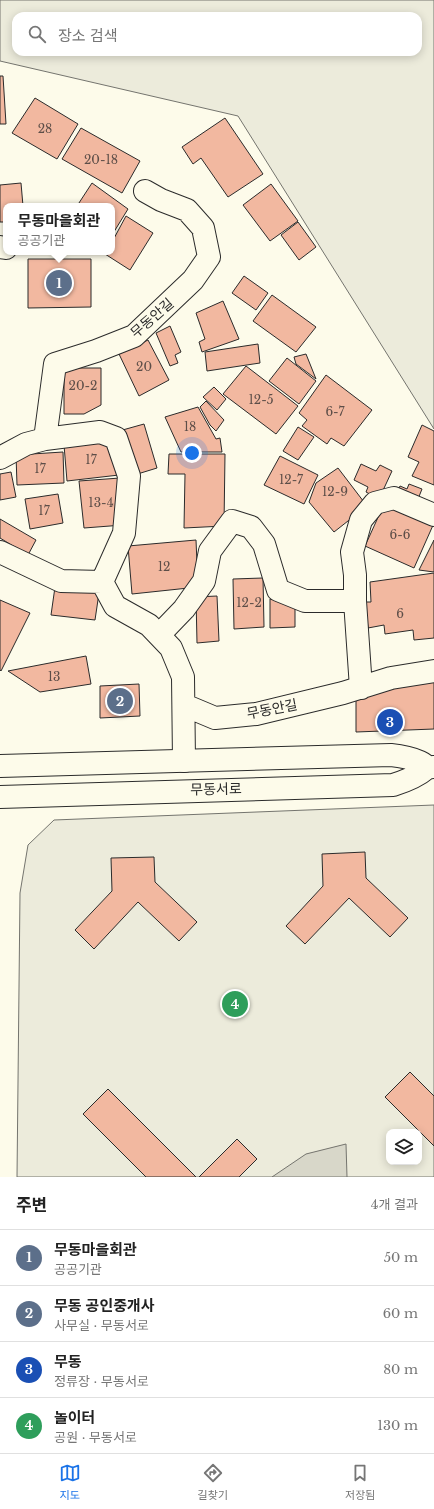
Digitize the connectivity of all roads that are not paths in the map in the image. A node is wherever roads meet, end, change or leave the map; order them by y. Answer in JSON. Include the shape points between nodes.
{"nodes":[{"id":1,"x":145,"y":191,"type":"dead end"},
{"id":2,"x":45,"y":439,"type":"junction"},
{"id":3,"x":0,"y":458,"type":"edge"},
{"id":4,"x":434,"y":514,"type":"edge"},
{"id":5,"x":0,"y":552,"type":"edge"},
{"id":6,"x":102,"y":582,"type":"junction"},
{"id":7,"x":355,"y":601,"type":"junction"},
{"id":8,"x":159,"y":635,"type":"junction"},
{"id":9,"x":434,"y":671,"type":"edge"},
{"id":10,"x":361,"y":688,"type":"junction"},
{"id":11,"x":184,"y":705,"type":"junction"},
{"id":12,"x":184,"y":761,"type":"junction"},
{"id":13,"x":0,"y":766,"type":"edge"},
{"id":14,"x":431,"y":767,"type":"edge"},
{"id":15,"x":0,"y":797,"type":"edge"}],
"edges":[{"from":1,"to":2,"type":"main road","name":"무동안길","via":[[187,210],[203,228],[209,257],[193,280],[134,336],[96,352],[55,364]]},
{"from":2,"to":3,"type":"main road","via":[[26,444]]},
{"from":2,"to":6,"type":"main road","via":[[100,432],[116,438],[129,476],[124,533]]},
{"from":4,"to":7,"type":"main road","via":[[394,498],[375,503],[361,520],[352,552]]},
{"from":5,"to":6,"type":"main road","via":[[61,581]]},
{"from":6,"to":8,"type":"main road","via":[[115,606],[149,625]]},
{"from":7,"to":8,"type":"main road","via":[[305,601],[278,590],[264,544],[250,527],[232,521],[210,551],[204,581],[184,609]]},
{"from":7,"to":10,"type":"main road"},
{"from":8,"to":11,"type":"main road","via":[[171,648],[183,677]]},
{"from":9,"to":10,"type":"main road","name":"무동안길","via":[[391,678]]},
{"from":10,"to":11,"type":"main road","name":"무동안길","via":[[256,714],[215,718]]},
{"from":11,"to":12,"type":"main road"},
{"from":12,"to":13,"type":"main road","name":"무동서로"},
{"from":12,"to":14,"type":"main road","name":"무동서로","via":[[391,755]]},
{"from":14,"to":15,"type":"main road","name":"무동서로","via":[[393,785]]}]}
